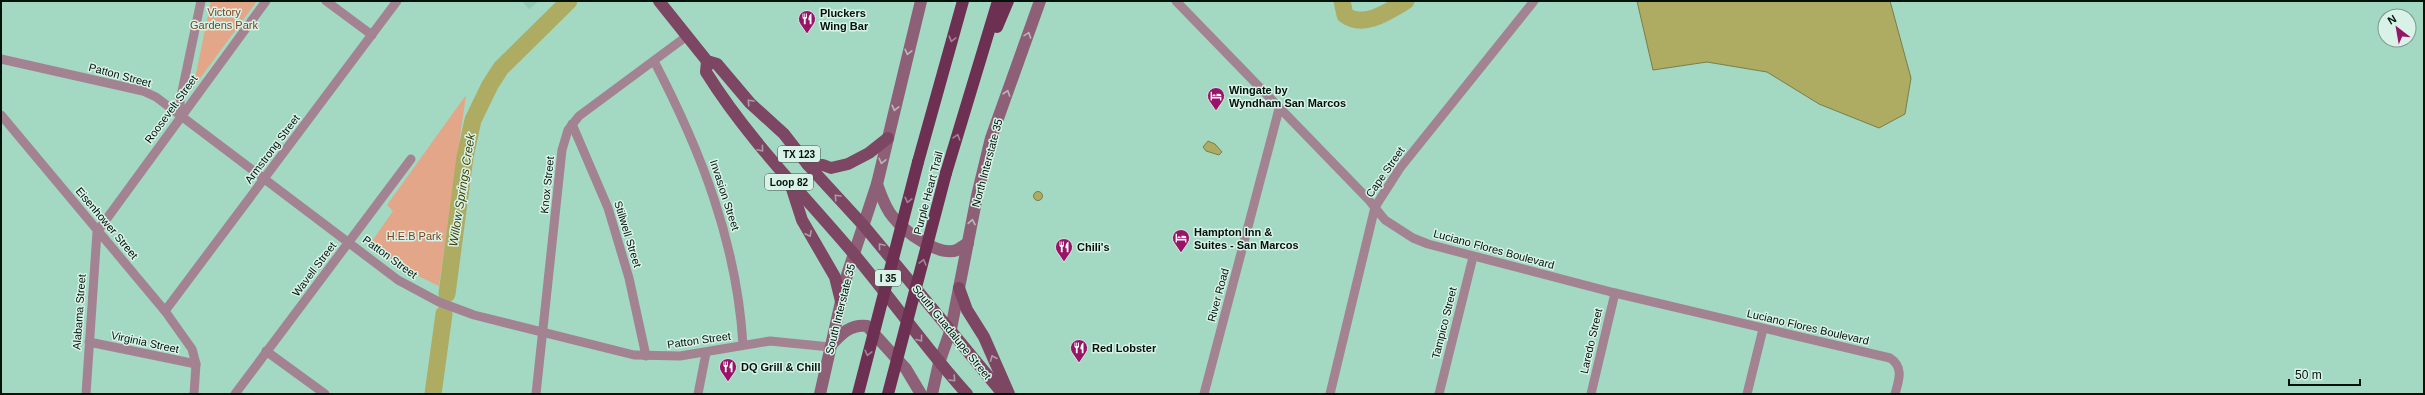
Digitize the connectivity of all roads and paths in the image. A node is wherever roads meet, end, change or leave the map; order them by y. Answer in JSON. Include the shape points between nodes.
{"nodes":[{"id":1,"x":202,"y":1,"type":"edge"},
{"id":2,"x":266,"y":1,"type":"edge"},
{"id":3,"x":326,"y":1,"type":"edge"},
{"id":4,"x":397,"y":1,"type":"edge"},
{"id":5,"x":659,"y":1,"type":"edge"},
{"id":6,"x":921,"y":1,"type":"edge"},
{"id":7,"x":963,"y":1,"type":"edge"},
{"id":8,"x":998,"y":1,"type":"edge"},
{"id":9,"x":1008,"y":1,"type":"edge"},
{"id":10,"x":1040,"y":1,"type":"edge"},
{"id":11,"x":1176,"y":1,"type":"edge"},
{"id":12,"x":1534,"y":1,"type":"edge"},
{"id":13,"x":372,"y":35,"type":"junction"},
{"id":14,"x":687,"y":36,"type":"junction"},
{"id":15,"x":1,"y":59,"type":"edge"},
{"id":16,"x":654,"y":60,"type":"junction"},
{"id":17,"x":708,"y":60,"type":"junction"},
{"id":18,"x":968,"y":101,"type":"junction"},
{"id":19,"x":1279,"y":108,"type":"junction"},
{"id":20,"x":1,"y":115,"type":"edge"},
{"id":21,"x":181,"y":116,"type":"junction"},
{"id":22,"x":572,"y":124,"type":"junction"},
{"id":23,"x":888,"y":138,"type":"junction"},
{"id":24,"x":411,"y":158,"type":"dead end"},
{"id":25,"x":808,"y":165,"type":"junction"},
{"id":26,"x":264,"y":179,"type":"junction"},
{"id":27,"x":791,"y":184,"type":"junction"},
{"id":28,"x":877,"y":184,"type":"junction"},
{"id":29,"x":1375,"y":207,"type":"junction"},
{"id":30,"x":864,"y":226,"type":"junction"},
{"id":31,"x":97,"y":232,"type":"junction"},
{"id":32,"x":349,"y":243,"type":"junction"},
{"id":33,"x":968,"y":244,"type":"junction"},
{"id":34,"x":853,"y":253,"type":"junction"},
{"id":35,"x":1473,"y":257,"type":"junction"},
{"id":36,"x":959,"y":288,"type":"junction"},
{"id":37,"x":1615,"y":293,"type":"junction"},
{"id":38,"x":841,"y":301,"type":"junction"},
{"id":39,"x":165,"y":311,"type":"junction"},
{"id":40,"x":951,"y":329,"type":"junction"},
{"id":41,"x":1763,"y":329,"type":"junction"},
{"id":42,"x":544,"y":333,"type":"junction"},
{"id":43,"x":89,"y":342,"type":"junction"},
{"id":44,"x":743,"y":345,"type":"junction"},
{"id":45,"x":830,"y":347,"type":"junction"},
{"id":46,"x":266,"y":351,"type":"junction"},
{"id":47,"x":706,"y":353,"type":"junction"},
{"id":48,"x":646,"y":356,"type":"junction"},
{"id":49,"x":939,"y":363,"type":"junction"},
{"id":50,"x":196,"y":364,"type":"junction"},
{"id":51,"x":86,"y":394,"type":"edge"},
{"id":52,"x":194,"y":394,"type":"edge"},
{"id":53,"x":235,"y":394,"type":"edge"},
{"id":54,"x":325,"y":394,"type":"edge"},
{"id":55,"x":536,"y":394,"type":"edge"},
{"id":56,"x":698,"y":394,"type":"edge"},
{"id":57,"x":820,"y":394,"type":"edge"},
{"id":58,"x":858,"y":394,"type":"edge"},
{"id":59,"x":888,"y":394,"type":"edge"},
{"id":60,"x":921,"y":394,"type":"edge"},
{"id":61,"x":932,"y":394,"type":"edge"},
{"id":62,"x":967,"y":394,"type":"edge"},
{"id":63,"x":1003,"y":394,"type":"edge"},
{"id":64,"x":1009,"y":394,"type":"edge"},
{"id":65,"x":1204,"y":394,"type":"edge"},
{"id":66,"x":1330,"y":394,"type":"edge"},
{"id":67,"x":1439,"y":394,"type":"edge"},
{"id":68,"x":1591,"y":394,"type":"edge"},
{"id":69,"x":1747,"y":394,"type":"edge"},
{"id":70,"x":1895,"y":394,"type":"edge"}],
"edges":[{"from":1,"to":21,"type":"street","via":[[180,101]]},
{"from":2,"to":21,"type":"street","name":"Roosevelt Street"},
{"from":3,"to":13,"type":"street"},
{"from":4,"to":13,"type":"street","name":"Armstrong Street"},
{"from":5,"to":14,"type":"main road","name":"South Guadalupe Street"},
{"from":6,"to":23,"type":"main road","one_way":true},
{"from":7,"to":58,"type":"highway","name":"Purple Heart Trail","number":"I 35","one_way":true,"bridge":true},
{"from":8,"to":18,"type":"highway","name":"Purple Heart Trail","number":"I 35"},
{"from":9,"to":18,"type":"highway"},
{"from":33,"to":10,"type":"main road","name":"North Interstate 35","one_way":true,"via":[[991,138]]},
{"from":11,"to":19,"type":"street","name":"Luciano Flores Boulevard"},
{"from":12,"to":29,"type":"street","name":"Cape Street","via":[[1400,168]]},
{"from":13,"to":26,"type":"street","name":"Armstrong Street"},
{"from":14,"to":16,"type":"street","name":"Knox Street"},
{"from":14,"to":17,"type":"main road","name":"South Guadalupe Street"},
{"from":15,"to":21,"type":"street","name":"Patton Street","via":[[143,91],[156,97]]},
{"from":16,"to":22,"type":"street","name":"Knox Street","via":[[590,107]]},
{"from":16,"to":44,"type":"street","name":"Invasion Street","via":[[692,137],[724,227],[736,276]]},
{"from":25,"to":17,"type":"main road","name":"South Guadalupe Street","number":"TX 123","one_way":true,"via":[[784,134],[750,103],[717,64]]},
{"from":17,"to":27,"type":"main road","number":"Loop 82","one_way":true,"via":[[706,72],[716,88],[750,135]]},
{"from":59,"to":18,"type":"highway","name":"Purple Heart Trail","number":"I 35","one_way":true,"bridge":true,"via":[[946,173]]},
{"from":19,"to":29,"type":"street","name":"Luciano Flores Boulevard"},
{"from":19,"to":65,"type":"street","name":"River Road"},
{"from":20,"to":31,"type":"street","name":"Eisenhower Street"},
{"from":21,"to":26,"type":"street","name":"Patton Street"},
{"from":21,"to":31,"type":"street","name":"Roosevelt Street"},
{"from":22,"to":42,"type":"street","name":"Knox Street","via":[[562,150]]},
{"from":22,"to":48,"type":"street","name":"Stillwell Street","via":[[608,208],[630,278]]},
{"from":23,"to":25,"type":"main road","via":[[869,153],[848,164],[831,168]]},
{"from":23,"to":28,"type":"main road","one_way":true},
{"from":24,"to":32,"type":"street","name":"Wavell Street"},
{"from":30,"to":25,"type":"main road","name":"South Guadalupe Street","number":"TX 123","one_way":true},
{"from":26,"to":32,"type":"street","name":"Patton Street"},
{"from":26,"to":39,"type":"street","name":"Armstrong Street"},
{"from":27,"to":34,"type":"main road","number":"Loop 82"},
{"from":27,"to":38,"type":"main road","one_way":true,"via":[[802,220],[834,276]]},
{"from":28,"to":30,"type":"main road"},
{"from":28,"to":33,"type":"main road","via":[[892,217],[917,240],[943,250],[956,250]]},
{"from":29,"to":35,"type":"street","name":"Luciano Flores Boulevard","via":[[1385,220],[1413,238]]},
{"from":29,"to":66,"type":"street","name":"Cape Street"},
{"from":30,"to":34,"type":"main road","name":"South Interstate 35"},
{"from":40,"to":30,"type":"main road","name":"South Guadalupe Street","number":"TX 123","one_way":true},
{"from":31,"to":39,"type":"street","name":"Eisenhower Street"},
{"from":31,"to":43,"type":"street","name":"Alabama Street"},
{"from":32,"to":42,"type":"street","name":"Patton Street","via":[[398,280],[440,302],[474,315]]},
{"from":32,"to":46,"type":"street","name":"Wavell Street"},
{"from":33,"to":36,"type":"main road","name":"North Interstate 35"},
{"from":34,"to":38,"type":"main road","name":"South Interstate 35"},
{"from":34,"to":49,"type":"main road","one_way":true},
{"from":35,"to":37,"type":"street","name":"Luciano Flores Boulevard"},
{"from":35,"to":67,"type":"street","name":"Tampico Street"},
{"from":36,"to":40,"type":"main road","name":"North Interstate 35"},
{"from":64,"to":36,"type":"main road","one_way":true,"via":[[984,337],[967,310]]},
{"from":37,"to":41,"type":"street","name":"Luciano Flores Boulevard"},
{"from":37,"to":68,"type":"street","name":"Laredo Street"},
{"from":38,"to":45,"type":"main road","name":"South Interstate 35"},
{"from":39,"to":50,"type":"street","name":"Eisenhower Street","via":[[192,348]]},
{"from":40,"to":49,"type":"main road"},
{"from":40,"to":63,"type":"main road","name":"South Guadalupe Street","number":"TX 123"},
{"from":41,"to":69,"type":"street"},
{"from":41,"to":70,"type":"street","name":"Luciano Flores Boulevard","via":[[1890,358],[1896,362],[1899,377]]},
{"from":42,"to":48,"type":"street","name":"Patton Street"},
{"from":42,"to":55,"type":"street","name":"Knox Street"},
{"from":43,"to":50,"type":"street","name":"Virginia Street"},
{"from":43,"to":51,"type":"street","name":"Alabama Street"},
{"from":44,"to":45,"type":"street","name":"Patton Street","via":[[770,341]]},
{"from":44,"to":47,"type":"street","name":"Patton Street"},
{"from":45,"to":57,"type":"main road","name":"South Interstate 35"},
{"from":45,"to":60,"type":"main road","via":[[850,328],[867,326],[906,369]]},
{"from":46,"to":53,"type":"street","name":"Wavell Street"},
{"from":46,"to":54,"type":"street"},
{"from":47,"to":48,"type":"street","name":"Patton Street"},
{"from":47,"to":56,"type":"street"},
{"from":49,"to":61,"type":"main road"},
{"from":49,"to":62,"type":"main road","one_way":true},
{"from":50,"to":52,"type":"street"}]}
